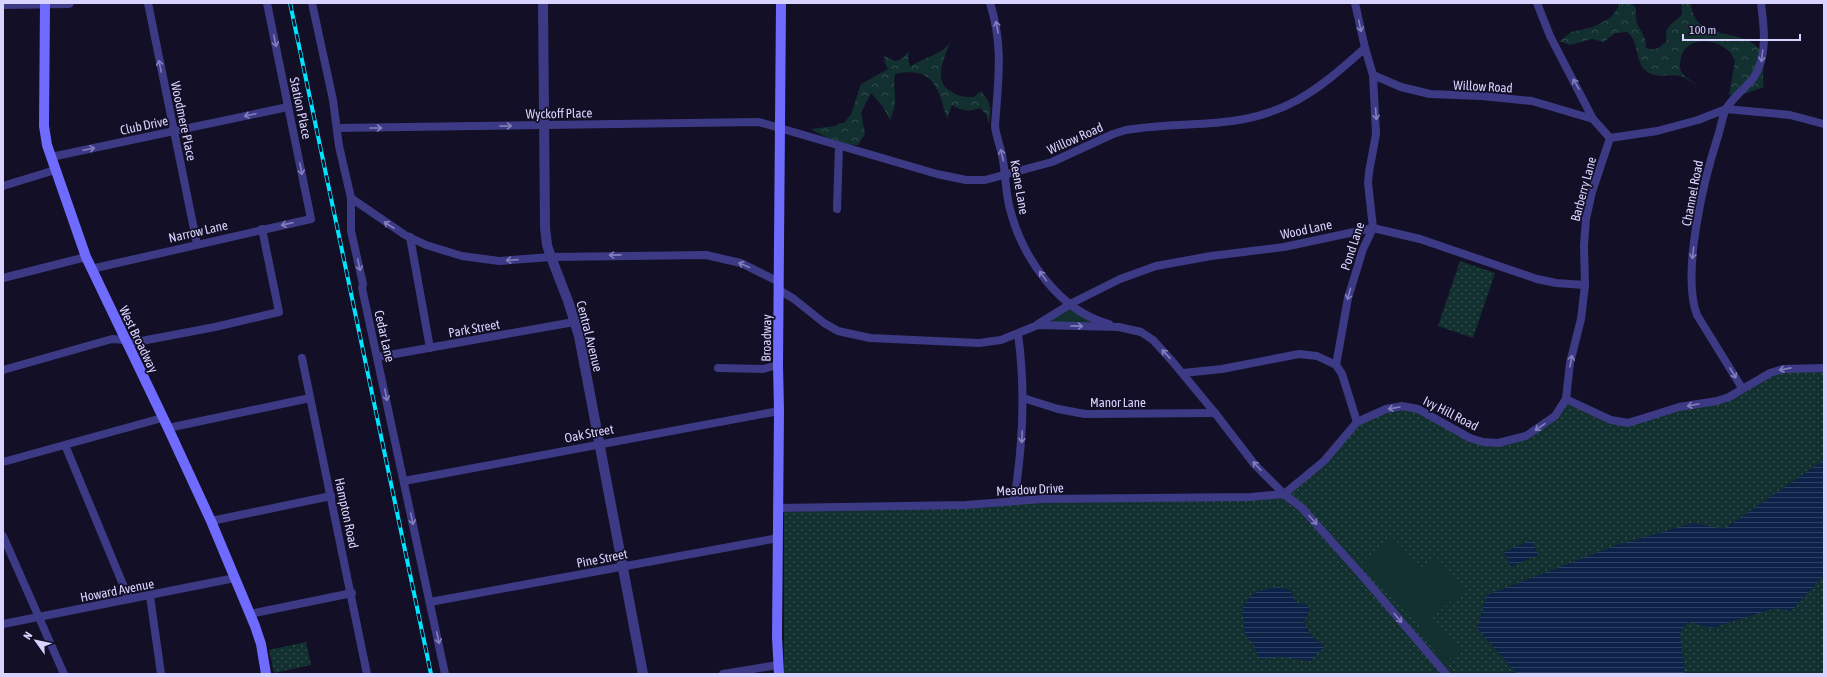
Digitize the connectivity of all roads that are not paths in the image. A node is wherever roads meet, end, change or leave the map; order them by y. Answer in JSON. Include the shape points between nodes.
{"nodes":[{"id":1,"x":45,"y":3,"type":"edge"},
{"id":2,"x":69,"y":3,"type":"edge"},
{"id":3,"x":148,"y":3,"type":"edge"},
{"id":4,"x":267,"y":3,"type":"edge"},
{"id":5,"x":312,"y":3,"type":"edge"},
{"id":6,"x":543,"y":3,"type":"edge"},
{"id":7,"x":781,"y":3,"type":"edge"},
{"id":8,"x":990,"y":3,"type":"edge"},
{"id":9,"x":1355,"y":3,"type":"edge"},
{"id":10,"x":1537,"y":3,"type":"edge"},
{"id":11,"x":1762,"y":3,"type":"edge"},
{"id":12,"x":3,"y":4,"type":"edge"},
{"id":13,"x":1365,"y":48,"type":"junction"},
{"id":14,"x":1373,"y":75,"type":"junction"},
{"id":15,"x":288,"y":107,"type":"junction"},
{"id":16,"x":1726,"y":109,"type":"junction"},
{"id":17,"x":1593,"y":119,"type":"junction"},
{"id":18,"x":1824,"y":124,"type":"edge"},
{"id":19,"x":546,"y":125,"type":"junction"},
{"id":20,"x":337,"y":128,"type":"junction"},
{"id":21,"x":780,"y":128,"type":"junction"},
{"id":22,"x":174,"y":132,"type":"junction"},
{"id":23,"x":1610,"y":138,"type":"junction"},
{"id":24,"x":839,"y":146,"type":"junction"},
{"id":25,"x":51,"y":157,"type":"junction"},
{"id":26,"x":55,"y":170,"type":"junction"},
{"id":27,"x":1004,"y":175,"type":"junction"},
{"id":28,"x":3,"y":186,"type":"edge"},
{"id":29,"x":351,"y":198,"type":"junction"},
{"id":30,"x":837,"y":209,"type":"dead end"},
{"id":31,"x":311,"y":218,"type":"joint"},
{"id":32,"x":1373,"y":228,"type":"junction"},
{"id":33,"x":262,"y":229,"type":"junction"},
{"id":34,"x":410,"y":237,"type":"junction"},
{"id":35,"x":197,"y":244,"type":"junction"},
{"id":36,"x":86,"y":257,"type":"junction"},
{"id":37,"x":550,"y":257,"type":"junction"},
{"id":38,"x":91,"y":269,"type":"junction"},
{"id":39,"x":3,"y":278,"type":"edge"},
{"id":40,"x":1585,"y":285,"type":"junction"},
{"id":41,"x":779,"y":286,"type":"junction"},
{"id":42,"x":1071,"y":304,"type":"junction"},
{"id":43,"x":574,"y":322,"type":"junction"},
{"id":44,"x":1038,"y":325,"type":"junction"},
{"id":45,"x":1119,"y":326,"type":"junction"},
{"id":46,"x":1018,"y":334,"type":"junction"},
{"id":47,"x":125,"y":340,"type":"junction"},
{"id":48,"x":430,"y":348,"type":"junction"},
{"id":49,"x":378,"y":357,"type":"junction"},
{"id":50,"x":302,"y":358,"type":"dead end"},
{"id":51,"x":778,"y":365,"type":"junction"},
{"id":52,"x":1336,"y":365,"type":"junction"},
{"id":53,"x":718,"y":368,"type":"dead end"},
{"id":54,"x":1824,"y":368,"type":"edge"},
{"id":55,"x":3,"y":370,"type":"edge"},
{"id":56,"x":1183,"y":373,"type":"junction"},
{"id":57,"x":1742,"y":388,"type":"junction"},
{"id":58,"x":310,"y":398,"type":"junction"},
{"id":59,"x":1023,"y":398,"type":"junction"},
{"id":60,"x":1566,"y":399,"type":"junction"},
{"id":61,"x":779,"y":411,"type":"junction"},
{"id":62,"x":1216,"y":413,"type":"junction"},
{"id":63,"x":162,"y":418,"type":"junction"},
{"id":64,"x":1357,"y":422,"type":"junction"},
{"id":65,"x":168,"y":428,"type":"junction"},
{"id":66,"x":600,"y":444,"type":"junction"},
{"id":67,"x":64,"y":445,"type":"junction"},
{"id":68,"x":3,"y":462,"type":"edge"},
{"id":69,"x":404,"y":481,"type":"junction"},
{"id":70,"x":1284,"y":494,"type":"junction"},
{"id":71,"x":331,"y":496,"type":"junction"},
{"id":72,"x":1014,"y":501,"type":"junction"},
{"id":73,"x":778,"y":508,"type":"junction"},
{"id":74,"x":211,"y":521,"type":"junction"},
{"id":75,"x":3,"y":536,"type":"edge"},
{"id":76,"x":778,"y":538,"type":"junction"},
{"id":77,"x":623,"y":566,"type":"junction"},
{"id":78,"x":235,"y":578,"type":"junction"},
{"id":79,"x":352,"y":593,"type":"junction"},
{"id":80,"x":150,"y":596,"type":"junction"},
{"id":81,"x":129,"y":599,"type":"junction"},
{"id":82,"x":430,"y":602,"type":"junction"},
{"id":83,"x":250,"y":614,"type":"junction"},
{"id":84,"x":40,"y":617,"type":"junction"},
{"id":85,"x":3,"y":624,"type":"edge"},
{"id":86,"x":778,"y":669,"type":"edge"},
{"id":87,"x":64,"y":674,"type":"edge"},
{"id":88,"x":161,"y":674,"type":"edge"},
{"id":89,"x":266,"y":674,"type":"edge"},
{"id":90,"x":367,"y":674,"type":"edge"},
{"id":91,"x":445,"y":674,"type":"edge"},
{"id":92,"x":643,"y":674,"type":"edge"},
{"id":93,"x":723,"y":674,"type":"edge"},
{"id":94,"x":1446,"y":674,"type":"edge"}],
"edges":[{"from":1,"to":2,"type":"street"},
{"from":1,"to":12,"type":"street"},
{"from":1,"to":25,"type":"main road","name":"West Broadway","via":[[44,126]]},
{"from":22,"to":3,"type":"street","name":"Woodmere Place","one_way":true},
{"from":4,"to":15,"type":"street","name":"Station Place","one_way":true},
{"from":5,"to":20,"type":"street","name":"Cedar Lane"},
{"from":6,"to":19,"type":"street","name":"Central Avenue"},
{"from":7,"to":21,"type":"main road","name":"Broadway"},
{"from":27,"to":8,"type":"street","name":"Keene Lane","one_way":true,"via":[[995,126],[998,28]]},
{"from":9,"to":13,"type":"street","name":"Pond Lane","one_way":true},
{"from":17,"to":10,"type":"street","one_way":true,"via":[[1550,36]]},
{"from":11,"to":16,"type":"street","name":"Channel Road","one_way":true,"via":[[1763,58],[1754,77]]},
{"from":13,"to":14,"type":"street","name":"Pond Lane"},
{"from":13,"to":27,"type":"street","name":"Willow Road","via":[[1312,93],[1264,115],[1216,123],[1126,130],[1052,162]]},
{"from":14,"to":17,"type":"street","name":"Willow Road","via":[[1401,87],[1430,94],[1532,101]]},
{"from":14,"to":32,"type":"street","name":"Pond Lane","one_way":true,"via":[[1376,130],[1368,184]]},
{"from":15,"to":22,"type":"street","name":"Club Drive","one_way":true},
{"from":15,"to":31,"type":"street","name":"Station Place","one_way":true},
{"from":16,"to":18,"type":"street","via":[[1790,115]]},
{"from":16,"to":23,"type":"street","via":[[1657,131]]},
{"from":16,"to":57,"type":"street","name":"Channel Road","one_way":true,"via":[[1700,204],[1693,257],[1692,296],[1697,315]]},
{"from":17,"to":23,"type":"street"},
{"from":20,"to":19,"type":"street","name":"Wyckoff Place","one_way":true},
{"from":19,"to":21,"type":"street","name":"Wyckoff Place","via":[[759,122]]},
{"from":19,"to":37,"type":"street","name":"Central Avenue","via":[[545,227]]},
{"from":20,"to":29,"type":"street","name":"Cedar Lane"},
{"from":21,"to":24,"type":"street","name":"Willow Road"},
{"from":21,"to":41,"type":"main road","name":"Broadway"},
{"from":25,"to":22,"type":"street","name":"Club Drive","one_way":true},
{"from":22,"to":35,"type":"street","name":"Woodmere Place"},
{"from":23,"to":40,"type":"street","name":"Barberry Lane","via":[[1586,219]]},
{"from":24,"to":27,"type":"street","name":"Willow Road","via":[[966,180],[985,180]]},
{"from":24,"to":30,"type":"street"},
{"from":25,"to":26,"type":"main road","name":"West Broadway"},
{"from":26,"to":28,"type":"street"},
{"from":26,"to":36,"type":"main road","name":"West Broadway"},
{"from":42,"to":27,"type":"street","name":"Keene Lane","one_way":true,"via":[[1047,281],[1027,251],[1010,209]]},
{"from":34,"to":29,"type":"street","name":"Wood Lane","one_way":true},
{"from":29,"to":49,"type":"street","name":"Cedar Lane","one_way":true,"via":[[352,231]]},
{"from":31,"to":33,"type":"street","name":"Narrow Lane","one_way":true},
{"from":32,"to":40,"type":"street","name":"Wood Lane","via":[[1420,239],[1537,279]]},
{"from":32,"to":42,"type":"street","name":"Wood Lane","via":[[1284,247],[1156,266]]},
{"from":32,"to":52,"type":"street","name":"Pond Lane","one_way":true,"via":[[1363,249],[1348,298]]},
{"from":33,"to":35,"type":"street","name":"Narrow Lane"},
{"from":33,"to":47,"type":"street","via":[[279,312],[159,338],[131,343]]},
{"from":37,"to":34,"type":"street","name":"Wood Lane","one_way":true,"via":[[499,261],[478,259],[441,250]]},
{"from":34,"to":48,"type":"street"},
{"from":35,"to":38,"type":"street","name":"Narrow Lane"},
{"from":36,"to":38,"type":"main road","name":"West Broadway"},
{"from":36,"to":39,"type":"street"},
{"from":41,"to":37,"type":"street","name":"Wood Lane","one_way":true,"via":[[741,263],[706,255]]},
{"from":37,"to":43,"type":"street","name":"Central Avenue"},
{"from":38,"to":47,"type":"main road","name":"West Broadway"},
{"from":60,"to":40,"type":"street","name":"Barberry Lane","one_way":true},
{"from":41,"to":46,"type":"street","name":"Wood Lane","via":[[824,323],[838,331],[853,335],[927,342],[979,343]]},
{"from":41,"to":51,"type":"main road","name":"Broadway"},
{"from":42,"to":44,"type":"street","name":"Wood Lane"},
{"from":42,"to":45,"type":"street","name":"Keene Lane","via":[[1097,320]]},
{"from":43,"to":48,"type":"street","name":"Park Street"},
{"from":43,"to":66,"type":"street","name":"Central Avenue"},
{"from":44,"to":45,"type":"street","one_way":true},
{"from":44,"to":46,"type":"street","name":"Wood Lane"},
{"from":56,"to":45,"type":"street","one_way":true,"via":[[1153,340],[1141,332]]},
{"from":46,"to":59,"type":"street"},
{"from":47,"to":55,"type":"street","via":[[112,339]]},
{"from":47,"to":63,"type":"main road","name":"West Broadway"},
{"from":48,"to":49,"type":"street","name":"Park Street"},
{"from":49,"to":69,"type":"street","name":"Cedar Lane","one_way":true},
{"from":50,"to":58,"type":"street","name":"Hampton Road"},
{"from":51,"to":53,"type":"street","via":[[763,368]]},
{"from":51,"to":61,"type":"main road","name":"Broadway"},
{"from":52,"to":56,"type":"street","via":[[1317,356],[1299,354],[1222,369]]},
{"from":52,"to":64,"type":"street","via":[[1342,374]]},
{"from":54,"to":57,"type":"street","one_way":true,"via":[[1784,369],[1770,373]]},
{"from":56,"to":62,"type":"street"},
{"from":57,"to":60,"type":"street","one_way":true,"via":[[1717,401],[1679,407],[1628,423],[1611,420]]},
{"from":58,"to":65,"type":"street"},
{"from":58,"to":71,"type":"street","name":"Hampton Road"},
{"from":59,"to":62,"type":"street","name":"Manor Lane","via":[[1058,410],[1086,414]]},
{"from":59,"to":72,"type":"street","one_way":true,"via":[[1021,459]]},
{"from":60,"to":64,"type":"street","name":"Ivy Hill Road","one_way":true,"via":[[1555,416],[1537,429],[1518,439],[1498,443],[1470,438],[1427,413],[1411,407],[1386,409]]},
{"from":61,"to":66,"type":"street","name":"Oak Street"},
{"from":61,"to":73,"type":"main road","name":"Broadway"},
{"from":70,"to":62,"type":"street","one_way":true,"via":[[1255,465]]},
{"from":63,"to":65,"type":"main road","name":"West Broadway"},
{"from":63,"to":67,"type":"street"},
{"from":64,"to":70,"type":"street","name":"Ivy Hill Road","via":[[1324,461]]},
{"from":65,"to":74,"type":"main road","name":"West Broadway"},
{"from":66,"to":69,"type":"street","name":"Oak Street"},
{"from":66,"to":77,"type":"street","name":"Central Avenue"},
{"from":67,"to":68,"type":"street"},
{"from":67,"to":81,"type":"street"},
{"from":69,"to":82,"type":"street","name":"Cedar Lane","one_way":true},
{"from":70,"to":72,"type":"street","name":"Meadow Drive","via":[[1251,497]]},
{"from":70,"to":94,"type":"street","one_way":true,"via":[[1302,508]]},
{"from":71,"to":74,"type":"street"},
{"from":71,"to":79,"type":"street","name":"Hampton Road"},
{"from":72,"to":73,"type":"street","name":"Meadow Drive"},
{"from":73,"to":76,"type":"main road","name":"Broadway"},
{"from":74,"to":78,"type":"main road","name":"West Broadway"},
{"from":75,"to":84,"type":"street"},
{"from":76,"to":77,"type":"street","name":"Pine Street"},
{"from":76,"to":86,"type":"main road","name":"Broadway"},
{"from":77,"to":82,"type":"street","name":"Pine Street"},
{"from":77,"to":92,"type":"street","name":"Central Avenue"},
{"from":78,"to":80,"type":"street","name":"Howard Avenue"},
{"from":78,"to":83,"type":"main road","name":"West Broadway"},
{"from":79,"to":83,"type":"street"},
{"from":79,"to":90,"type":"street","name":"Hampton Road"},
{"from":80,"to":81,"type":"street","name":"Howard Avenue"},
{"from":80,"to":88,"type":"street"},
{"from":81,"to":84,"type":"street","name":"Howard Avenue"},
{"from":82,"to":91,"type":"street","name":"Cedar Lane","one_way":true},
{"from":83,"to":89,"type":"main road","name":"West Broadway","via":[[261,644]]},
{"from":84,"to":85,"type":"street","name":"Howard Avenue"},
{"from":84,"to":87,"type":"street"},
{"from":86,"to":93,"type":"street"}]}
